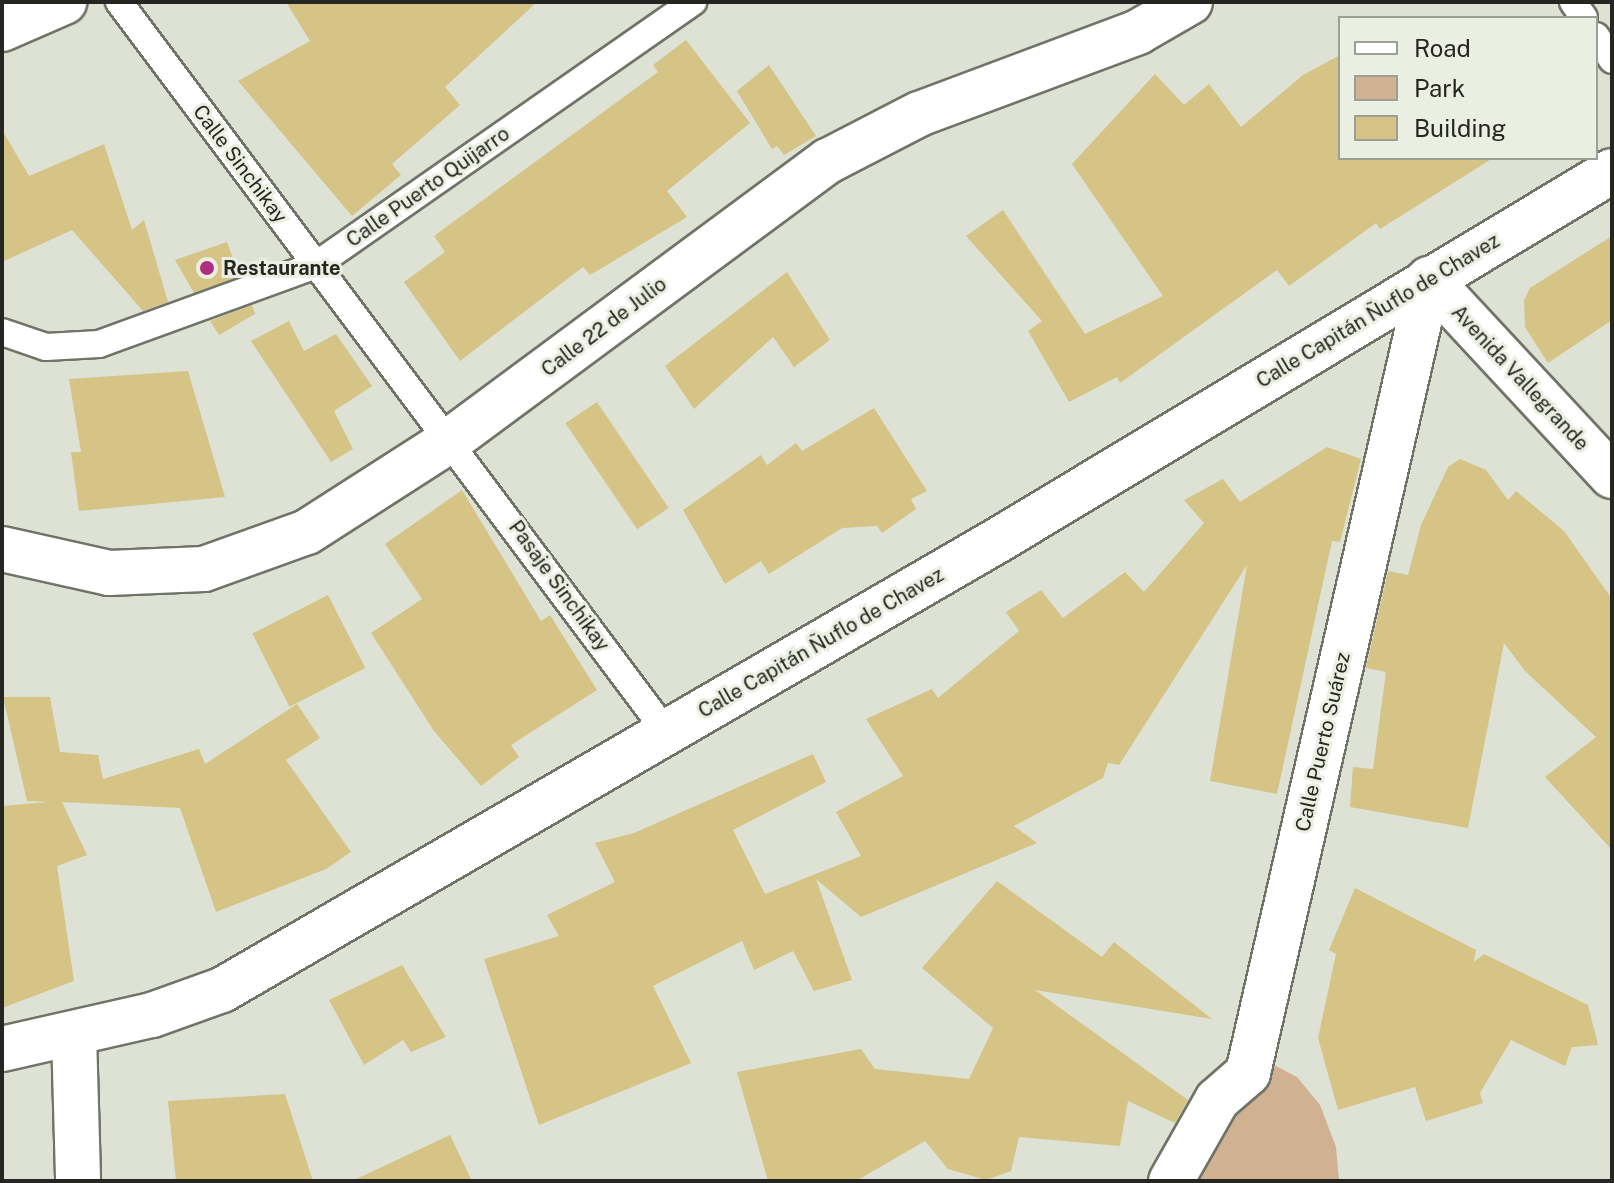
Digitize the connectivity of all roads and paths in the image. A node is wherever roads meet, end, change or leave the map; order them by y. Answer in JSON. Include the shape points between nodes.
{"nodes":[{"id":1,"x":64,"y":2,"type":"edge"},
{"id":2,"x":119,"y":2,"type":"edge"},
{"id":3,"x":693,"y":2,"type":"edge"},
{"id":4,"x":1190,"y":2,"type":"edge"},
{"id":5,"x":2,"y":29,"type":"edge"},
{"id":6,"x":1598,"y":39,"type":"edge"},
{"id":7,"x":1612,"y":60,"type":"edge"},
{"id":8,"x":1612,"y":171,"type":"edge"},
{"id":9,"x":316,"y":265,"type":"junction"},
{"id":10,"x":1429,"y":279,"type":"junction"},
{"id":11,"x":2,"y":332,"type":"edge"},
{"id":12,"x":452,"y":439,"type":"junction"},
{"id":13,"x":1612,"y":476,"type":"edge"},
{"id":14,"x":2,"y":549,"type":"edge"},
{"id":15,"x":667,"y":733,"type":"junction"},
{"id":16,"x":74,"y":1034,"type":"junction"},
{"id":17,"x":2,"y":1049,"type":"edge"},
{"id":18,"x":78,"y":1181,"type":"edge"},
{"id":19,"x":1171,"y":1181,"type":"edge"}],
"edges":[{"from":1,"to":5,"type":"street"},
{"from":2,"to":9,"type":"lane","name":"Calle Sinchikay"},
{"from":3,"to":9,"type":"lane","name":"Calle Puerto Quijarro"},
{"from":4,"to":12,"type":"street","name":"Calle 22 de Julio","via":[[1138,32],[919,114],[828,161]]},
{"from":6,"to":7,"type":"lane"},
{"from":8,"to":10,"type":"street","name":"Calle Capitán Ñuflo de Chavez"},
{"from":9,"to":11,"type":"lane","name":"Calle Puerto Quijarro","via":[[99,344],[46,347]]},
{"from":9,"to":12,"type":"lane","name":"Calle Sinchikay"},
{"from":10,"to":13,"type":"street","name":"Avenida Vallegrande"},
{"from":10,"to":15,"type":"street","name":"Calle Capitán Ñuflo de Chavez"},
{"from":10,"to":19,"type":"street","name":"Calle Puerto Suárez","via":[[1248,1073],[1217,1100]]},
{"from":12,"to":14,"type":"street","name":"Calle 22 de Julio","via":[[307,532],[204,569],[109,573]]},
{"from":12,"to":15,"type":"lane","name":"Pasaje Sinchikay"},
{"from":15,"to":16,"type":"street","name":"Calle Capitán Ñuflo de Chavez","via":[[222,990]]},
{"from":16,"to":17,"type":"street","name":"Calle Capitán Ñuflo de Chavez"},
{"from":16,"to":18,"type":"street"}]}
